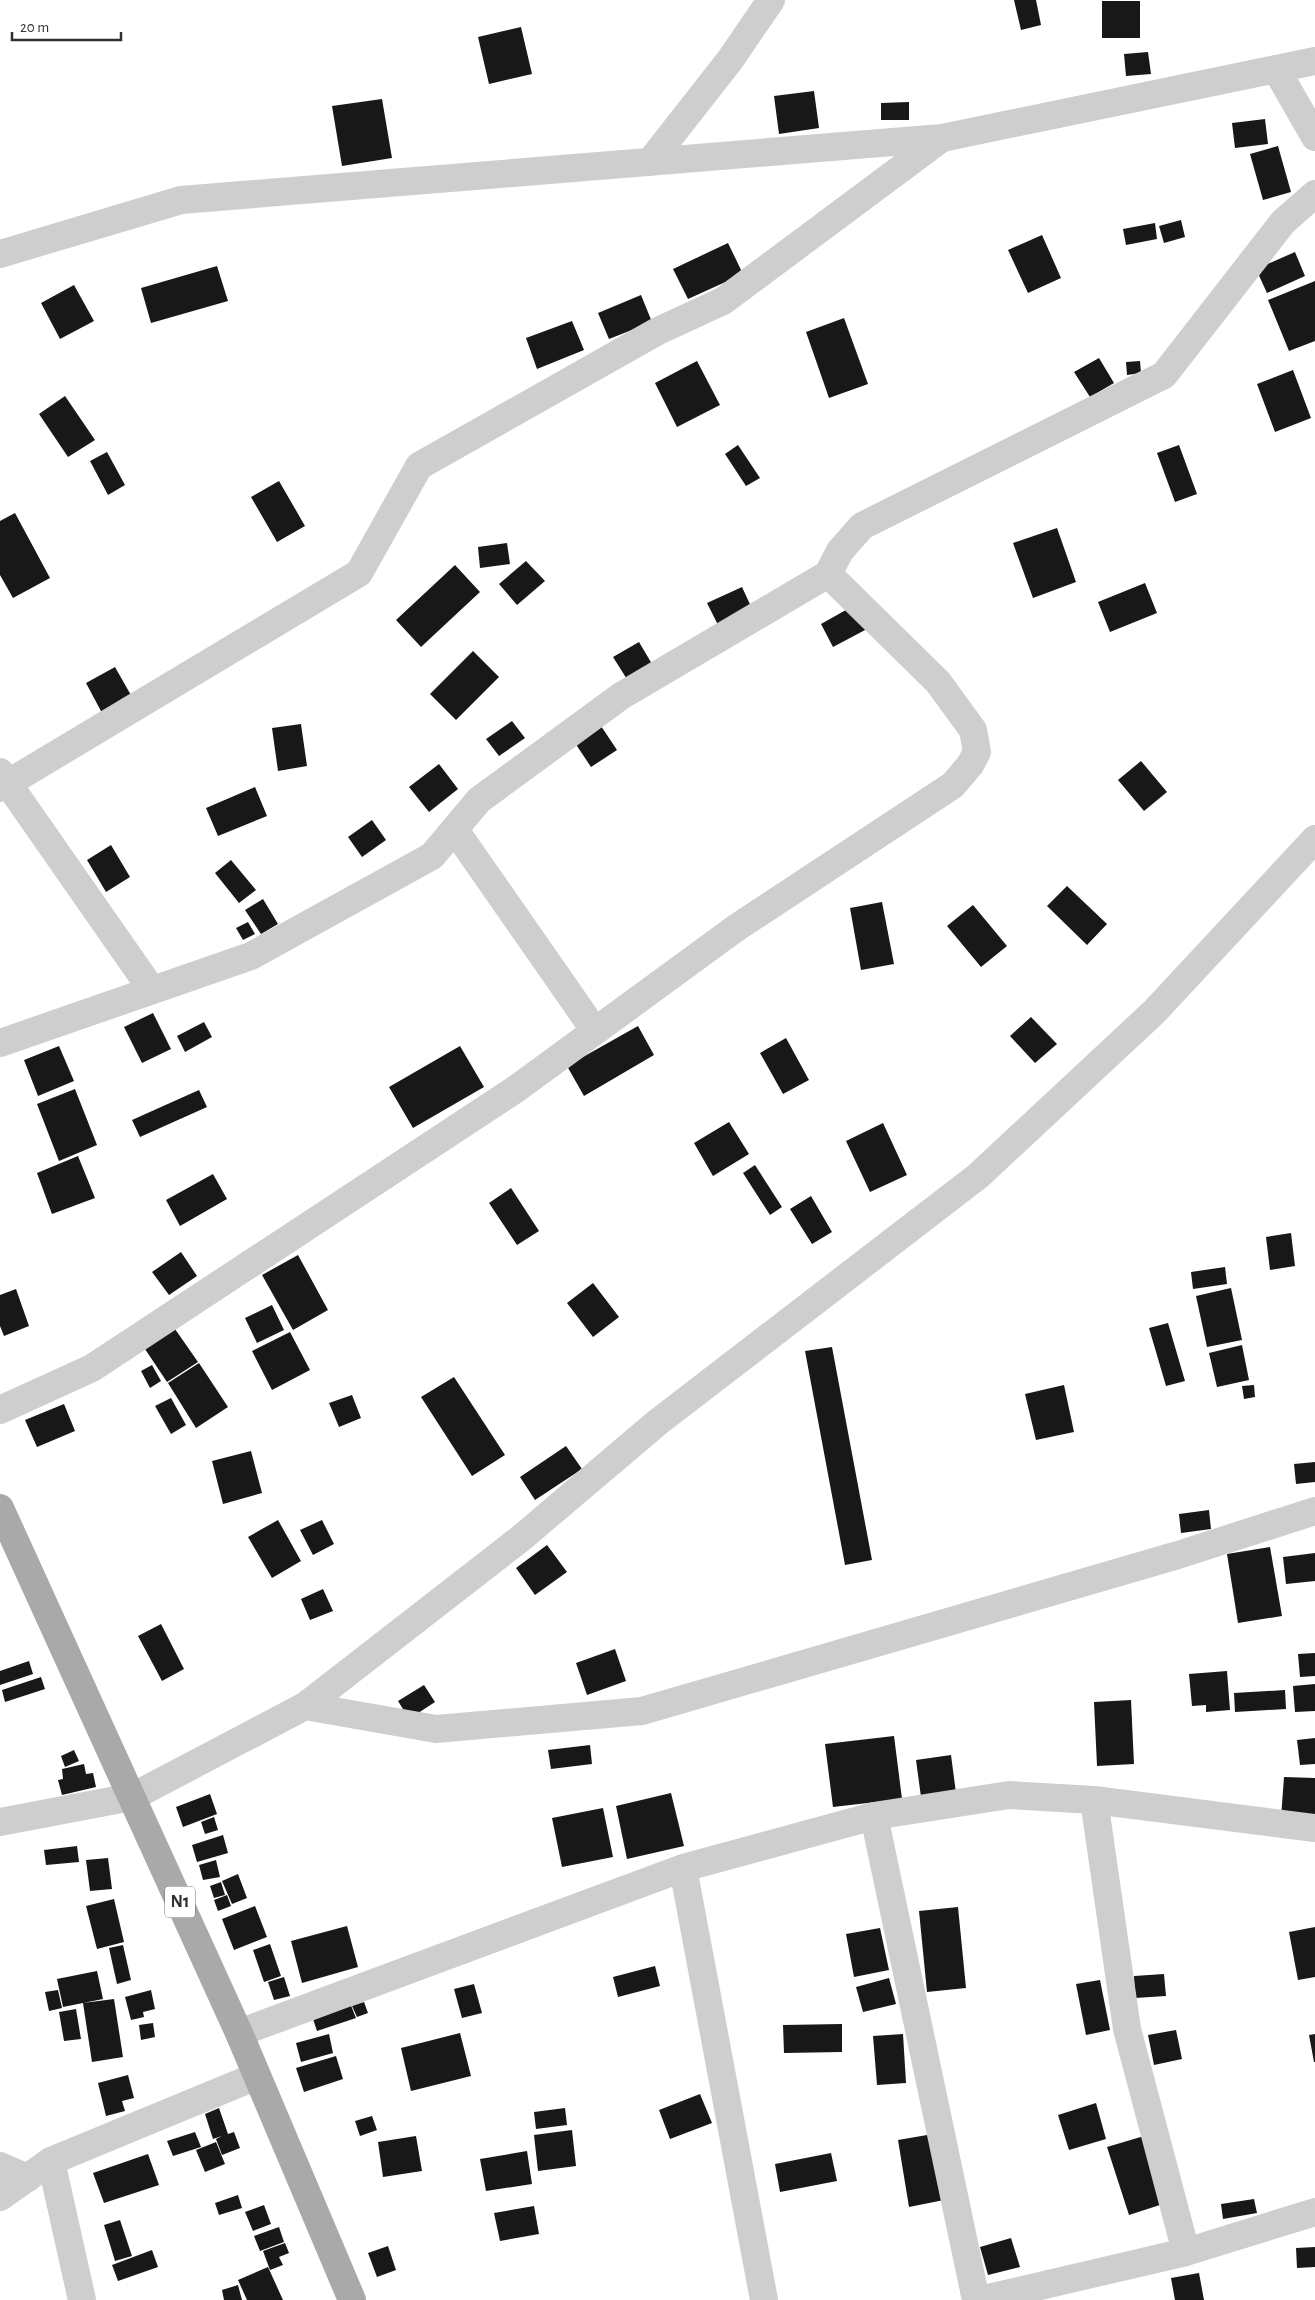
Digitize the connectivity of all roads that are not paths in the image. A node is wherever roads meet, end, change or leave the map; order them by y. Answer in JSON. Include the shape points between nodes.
{"nodes":[{"id":1,"x":771,"y":0,"type":"edge"},
{"id":2,"x":1315,"y":61,"type":"edge"},
{"id":3,"x":1276,"y":69,"type":"junction"},
{"id":4,"x":1315,"y":137,"type":"edge"},
{"id":5,"x":942,"y":138,"type":"junction"},
{"id":6,"x":650,"y":162,"type":"junction"},
{"id":7,"x":1315,"y":194,"type":"edge"},
{"id":8,"x":0,"y":254,"type":"edge"},
{"id":9,"x":828,"y":574,"type":"junction"},
{"id":10,"x":3,"y":781,"type":"edge"},
{"id":11,"x":454,"y":830,"type":"junction"},
{"id":12,"x":1315,"y":839,"type":"edge"},
{"id":13,"x":152,"y":990,"type":"junction"},
{"id":14,"x":595,"y":1032,"type":"junction"},
{"id":15,"x":0,"y":1044,"type":"edge"},
{"id":16,"x":0,"y":1410,"type":"edge"},
{"id":17,"x":0,"y":1508,"type":"edge"},
{"id":18,"x":1315,"y":1511,"type":"edge"},
{"id":19,"x":305,"y":1706,"type":"junction"},
{"id":20,"x":132,"y":1797,"type":"junction"},
{"id":21,"x":1094,"y":1800,"type":"junction"},
{"id":22,"x":874,"y":1816,"type":"junction"},
{"id":23,"x":0,"y":1822,"type":"edge"},
{"id":24,"x":1315,"y":1828,"type":"edge"},
{"id":25,"x":683,"y":1868,"type":"junction"},
{"id":26,"x":239,"y":2033,"type":"junction"},
{"id":27,"x":258,"y":2076,"type":"junction"},
{"id":28,"x":51,"y":2161,"type":"junction"},
{"id":29,"x":0,"y":2166,"type":"edge"},
{"id":30,"x":28,"y":2178,"type":"junction"},
{"id":31,"x":0,"y":2197,"type":"edge"},
{"id":32,"x":1315,"y":2212,"type":"edge"},
{"id":33,"x":1186,"y":2252,"type":"junction"},
{"id":34,"x":82,"y":2300,"type":"edge"},
{"id":35,"x":352,"y":2300,"type":"edge"},
{"id":36,"x":764,"y":2300,"type":"edge"},
{"id":37,"x":978,"y":2300,"type":"edge"}],
"edges":[{"from":1,"to":6,"type":"street","via":[[730,60]]},
{"from":2,"to":3,"type":"street"},
{"from":3,"to":4,"type":"street"},
{"from":3,"to":5,"type":"street"},
{"from":5,"to":6,"type":"street"},
{"from":5,"to":10,"type":"street","via":[[723,301],[658,331],[419,466],[359,573]]},
{"from":6,"to":8,"type":"street","via":[[181,200]]},
{"from":7,"to":9,"type":"street","via":[[1284,222],[1164,375],[862,526],[840,551]]},
{"from":9,"to":11,"type":"street","via":[[622,696],[479,800]]},
{"from":9,"to":14,"type":"street","via":[[938,682],[973,730],[977,752],[953,784],[736,928]]},
{"from":10,"to":13,"type":"street"},
{"from":11,"to":13,"type":"street","via":[[432,856],[251,956]]},
{"from":11,"to":14,"type":"street"},
{"from":12,"to":19,"type":"street","via":[[1154,1012],[978,1176],[658,1422],[520,1539]]},
{"from":13,"to":15,"type":"street"},
{"from":14,"to":16,"type":"street","via":[[516,1089],[92,1368]]},
{"from":17,"to":20,"type":"main road","number":"N1"},
{"from":18,"to":19,"type":"street","via":[[1168,1558],[642,1711],[436,1729]]},
{"from":19,"to":20,"type":"street"},
{"from":20,"to":23,"type":"street"},
{"from":20,"to":26,"type":"main road","number":"N1"},
{"from":21,"to":22,"type":"street","via":[[1009,1795]]},
{"from":21,"to":24,"type":"street"},
{"from":21,"to":33,"type":"street","via":[[1127,2029]]},
{"from":22,"to":25,"type":"street"},
{"from":22,"to":37,"type":"street"},
{"from":25,"to":26,"type":"street"},
{"from":25,"to":36,"type":"street"},
{"from":26,"to":27,"type":"main road","number":"N1"},
{"from":27,"to":28,"type":"street"},
{"from":27,"to":35,"type":"main road","number":"N1"},
{"from":28,"to":30,"type":"street"},
{"from":28,"to":34,"type":"street"},
{"from":29,"to":30,"type":"street"},
{"from":30,"to":31,"type":"street"},
{"from":32,"to":33,"type":"street"},
{"from":33,"to":37,"type":"street"}]}
